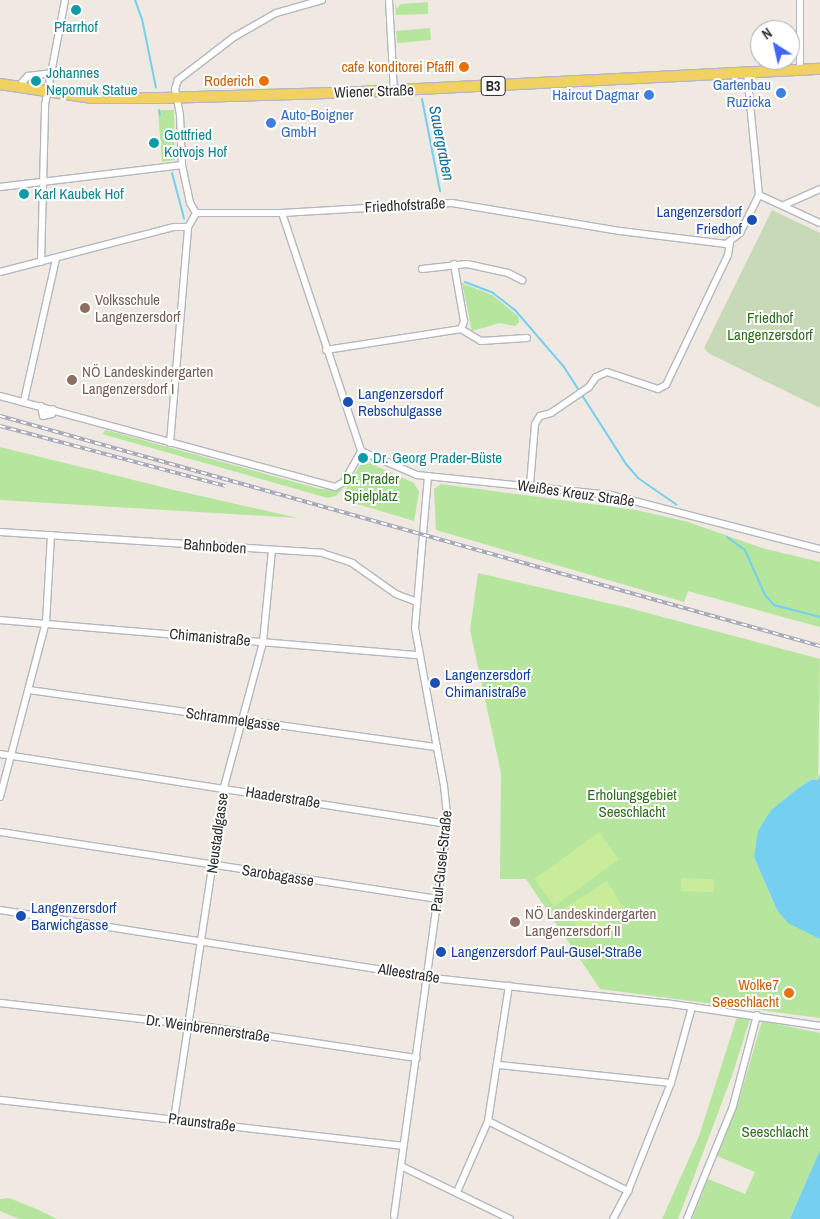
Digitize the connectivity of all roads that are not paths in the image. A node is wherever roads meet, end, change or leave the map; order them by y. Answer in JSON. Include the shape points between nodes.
{"nodes":[{"id":1,"x":65,"y":0,"type":"edge"},
{"id":2,"x":322,"y":0,"type":"edge"},
{"id":3,"x":388,"y":0,"type":"edge"},
{"id":4,"x":800,"y":0,"type":"edge"},
{"id":5,"x":800,"y":20,"type":"edge"},
{"id":6,"x":820,"y":69,"type":"edge"},
{"id":7,"x":800,"y":70,"type":"joint"},
{"id":8,"x":51,"y":73,"type":"junction"},
{"id":9,"x":747,"y":73,"type":"junction"},
{"id":10,"x":0,"y":84,"type":"edge"},
{"id":11,"x":18,"y":87,"type":"junction"},
{"id":12,"x":394,"y":91,"type":"junction"},
{"id":13,"x":47,"y":93,"type":"junction"},
{"id":14,"x":177,"y":98,"type":"junction"},
{"id":15,"x":182,"y":165,"type":"junction"},
{"id":16,"x":43,"y":182,"type":"junction"},
{"id":17,"x":0,"y":187,"type":"edge"},
{"id":18,"x":820,"y":190,"type":"edge"},
{"id":19,"x":758,"y":196,"type":"junction"},
{"id":20,"x":784,"y":205,"type":"junction"},
{"id":21,"x":196,"y":213,"type":"junction"},
{"id":22,"x":282,"y":214,"type":"junction"},
{"id":23,"x":820,"y":223,"type":"edge"},
{"id":24,"x":188,"y":227,"type":"junction"},
{"id":25,"x":730,"y":242,"type":"junction"},
{"id":26,"x":56,"y":259,"type":"junction"},
{"id":27,"x":40,"y":262,"type":"junction"},
{"id":28,"x":454,"y":264,"type":"junction"},
{"id":29,"x":422,"y":269,"type":"dead end"},
{"id":30,"x":0,"y":272,"type":"edge"},
{"id":31,"x":522,"y":280,"type":"dead end"},
{"id":32,"x":461,"y":329,"type":"junction"},
{"id":33,"x":527,"y":338,"type":"dead end"},
{"id":34,"x":326,"y":350,"type":"junction"},
{"id":35,"x":604,"y":364,"type":"dead end"},
{"id":36,"x":608,"y":372,"type":"junction"},
{"id":37,"x":0,"y":396,"type":"edge"},
{"id":38,"x":24,"y":401,"type":"junction"},
{"id":39,"x":170,"y":443,"type":"junction"},
{"id":40,"x":361,"y":451,"type":"junction"},
{"id":41,"x":428,"y":477,"type":"junction"},
{"id":42,"x":530,"y":485,"type":"junction"},
{"id":43,"x":0,"y":532,"type":"edge"},
{"id":44,"x":50,"y":535,"type":"junction"},
{"id":45,"x":820,"y":548,"type":"edge"},
{"id":46,"x":272,"y":550,"type":"junction"},
{"id":47,"x":417,"y":602,"type":"junction"},
{"id":48,"x":0,"y":620,"type":"edge"},
{"id":49,"x":46,"y":622,"type":"junction"},
{"id":50,"x":263,"y":642,"type":"junction"},
{"id":51,"x":419,"y":655,"type":"junction"},
{"id":52,"x":29,"y":690,"type":"junction"},
{"id":53,"x":241,"y":721,"type":"junction"},
{"id":54,"x":438,"y":747,"type":"junction"},
{"id":55,"x":0,"y":754,"type":"edge"},
{"id":56,"x":11,"y":756,"type":"junction"},
{"id":57,"x":224,"y":788,"type":"junction"},
{"id":58,"x":0,"y":797,"type":"edge"},
{"id":59,"x":448,"y":824,"type":"junction"},
{"id":60,"x":0,"y":832,"type":"edge"},
{"id":61,"x":212,"y":865,"type":"junction"},
{"id":62,"x":438,"y":899,"type":"junction"},
{"id":63,"x":0,"y":910,"type":"edge"},
{"id":64,"x":201,"y":941,"type":"junction"},
{"id":65,"x":428,"y":977,"type":"junction"},
{"id":66,"x":509,"y":986,"type":"junction"},
{"id":67,"x":0,"y":1003,"type":"edge"},
{"id":68,"x":692,"y":1007,"type":"junction"},
{"id":69,"x":757,"y":1015,"type":"junction"},
{"id":70,"x":188,"y":1024,"type":"junction"},
{"id":71,"x":820,"y":1026,"type":"edge"},
{"id":72,"x":416,"y":1058,"type":"junction"},
{"id":73,"x":499,"y":1065,"type":"junction"},
{"id":74,"x":671,"y":1083,"type":"junction"},
{"id":75,"x":0,"y":1100,"type":"edge"},
{"id":76,"x":174,"y":1119,"type":"junction"},
{"id":77,"x":488,"y":1121,"type":"junction"},
{"id":78,"x":403,"y":1146,"type":"junction"},
{"id":79,"x":401,"y":1166,"type":"junction"},
{"id":80,"x":628,"y":1190,"type":"junction"},
{"id":81,"x":457,"y":1192,"type":"junction"},
{"id":82,"x":394,"y":1216,"type":"dead end"},
{"id":83,"x":510,"y":1219,"type":"edge"},
{"id":84,"x":613,"y":1219,"type":"edge"},
{"id":85,"x":687,"y":1219,"type":"edge"}],
"edges":[{"from":1,"to":8,"type":"street"},
{"from":2,"to":14,"type":"street","via":[[282,10],[234,37],[180,77],[175,86]]},
{"from":3,"to":12,"type":"street"},
{"from":4,"to":5,"type":"street"},
{"from":6,"to":7,"type":"main road","name":"Wiener Straße","number":"B3"},
{"from":7,"to":9,"type":"main road","name":"Wiener Straße","number":"B3"},
{"from":8,"to":11,"type":"street","via":[[28,76]]},
{"from":8,"to":13,"type":"street"},
{"from":9,"to":12,"type":"main road","name":"Wiener Straße","number":"B3"},
{"from":9,"to":19,"type":"street"},
{"from":10,"to":11,"type":"main road","name":"Wiener Straße","number":"B3"},
{"from":11,"to":13,"type":"main road","name":"Wiener Straße","number":"B3"},
{"from":12,"to":14,"type":"main road","name":"Wiener Straße","number":"B3"},
{"from":13,"to":14,"type":"main road","name":"Wiener Straße","number":"B3","via":[[91,98]]},
{"from":13,"to":16,"type":"street"},
{"from":14,"to":15,"type":"street"},
{"from":15,"to":16,"type":"street"},
{"from":15,"to":21,"type":"street","via":[[190,203]]},
{"from":16,"to":17,"type":"street"},
{"from":16,"to":27,"type":"street"},
{"from":18,"to":20,"type":"street"},
{"from":19,"to":20,"type":"street"},
{"from":19,"to":25,"type":"street","via":[[743,228]]},
{"from":20,"to":23,"type":"street"},
{"from":21,"to":22,"type":"street","name":"Friedhofstraße"},
{"from":21,"to":24,"type":"street"},
{"from":22,"to":25,"type":"street","name":"Friedhofstraße","via":[[452,203],[620,231],[718,244]]},
{"from":22,"to":34,"type":"street"},
{"from":24,"to":26,"type":"street","via":[[174,227]]},
{"from":24,"to":39,"type":"street"},
{"from":25,"to":36,"type":"street","via":[[728,254],[666,385],[658,389]]},
{"from":26,"to":27,"type":"street"},
{"from":26,"to":38,"type":"street"},
{"from":27,"to":30,"type":"street"},
{"from":28,"to":29,"type":"street"},
{"from":28,"to":31,"type":"street","via":[[508,273]]},
{"from":28,"to":32,"type":"street","via":[[464,321]]},
{"from":32,"to":33,"type":"street","via":[[480,341]]},
{"from":32,"to":34,"type":"street"},
{"from":34,"to":40,"type":"street"},
{"from":35,"to":36,"type":"street"},
{"from":36,"to":42,"type":"street","via":[[551,413],[537,419]]},
{"from":37,"to":38,"type":"street"},
{"from":38,"to":39,"type":"street","via":[[41,406],[43,416],[48,418],[53,410]]},
{"from":39,"to":40,"type":"street","via":[[335,488],[344,482]]},
{"from":40,"to":41,"type":"street","name":"Weißes Kreuz Straße"},
{"from":41,"to":42,"type":"street","name":"Weißes Kreuz Straße"},
{"from":41,"to":47,"type":"street","name":"Paul-Gusel-Straße"},
{"from":42,"to":45,"type":"street","name":"Weißes Kreuz Straße","via":[[611,495]]},
{"from":43,"to":44,"type":"street","name":"Bahnboden"},
{"from":44,"to":46,"type":"street","name":"Bahnboden"},
{"from":44,"to":49,"type":"street"},
{"from":46,"to":47,"type":"street","name":"Bahnboden","via":[[342,559],[396,594]]},
{"from":46,"to":50,"type":"street","name":"Neustadlgasse"},
{"from":47,"to":51,"type":"street","name":"Paul-Gusel-Straße","via":[[415,628]]},
{"from":48,"to":49,"type":"street","name":"Chimanistraße"},
{"from":49,"to":50,"type":"street","name":"Chimanistraße"},
{"from":49,"to":52,"type":"street"},
{"from":50,"to":51,"type":"street","name":"Chimanistraße"},
{"from":50,"to":53,"type":"street","name":"Neustadlgasse"},
{"from":51,"to":54,"type":"street","name":"Paul-Gusel-Straße"},
{"from":52,"to":53,"type":"street","name":"Schrammelgasse"},
{"from":52,"to":56,"type":"street"},
{"from":53,"to":54,"type":"street","name":"Schrammelgasse"},
{"from":53,"to":57,"type":"street","name":"Neustadlgasse"},
{"from":54,"to":59,"type":"street","name":"Paul-Gusel-Straße"},
{"from":55,"to":56,"type":"street","name":"Haaderstraße"},
{"from":56,"to":57,"type":"street","name":"Haaderstraße"},
{"from":56,"to":58,"type":"street"},
{"from":57,"to":59,"type":"street","name":"Haaderstraße"},
{"from":57,"to":61,"type":"street","name":"Neustadlgasse"},
{"from":59,"to":62,"type":"street","name":"Paul-Gusel-Straße"},
{"from":60,"to":61,"type":"street","name":"Sarobagasse"},
{"from":61,"to":62,"type":"street","name":"Sarobagasse"},
{"from":61,"to":64,"type":"street","name":"Neustadlgasse"},
{"from":62,"to":65,"type":"street","name":"Paul-Gusel-Straße"},
{"from":63,"to":64,"type":"street","name":"Alleestraße"},
{"from":64,"to":65,"type":"street","name":"Alleestraße"},
{"from":64,"to":70,"type":"street","name":"Neustadlgasse"},
{"from":65,"to":66,"type":"street","name":"Alleestraße"},
{"from":65,"to":72,"type":"street","name":"Paul-Gusel-Straße"},
{"from":66,"to":68,"type":"street","name":"Alleestraße"},
{"from":66,"to":73,"type":"street"},
{"from":67,"to":70,"type":"street","name":"Dr. Weinbrennerstraße"},
{"from":68,"to":69,"type":"street","name":"Alleestraße"},
{"from":68,"to":74,"type":"street"},
{"from":69,"to":71,"type":"street","name":"Alleestraße"},
{"from":69,"to":85,"type":"street","via":[[733,1106]]},
{"from":70,"to":72,"type":"street","name":"Dr. Weinbrennerstraße"},
{"from":70,"to":76,"type":"street","name":"Neustadlgasse"},
{"from":72,"to":78,"type":"street","name":"Paul-Gusel-Straße"},
{"from":73,"to":74,"type":"street"},
{"from":73,"to":77,"type":"street"},
{"from":74,"to":80,"type":"street"},
{"from":75,"to":76,"type":"street","name":"Praunstraße"},
{"from":76,"to":78,"type":"street","name":"Praunstraße"},
{"from":77,"to":80,"type":"street"},
{"from":77,"to":81,"type":"street"},
{"from":78,"to":79,"type":"street","name":"Paul-Gusel-Straße"},
{"from":79,"to":81,"type":"street"},
{"from":79,"to":82,"type":"street","name":"Paul-Gusel-Straße"},
{"from":80,"to":84,"type":"street"},
{"from":81,"to":83,"type":"street"}]}
